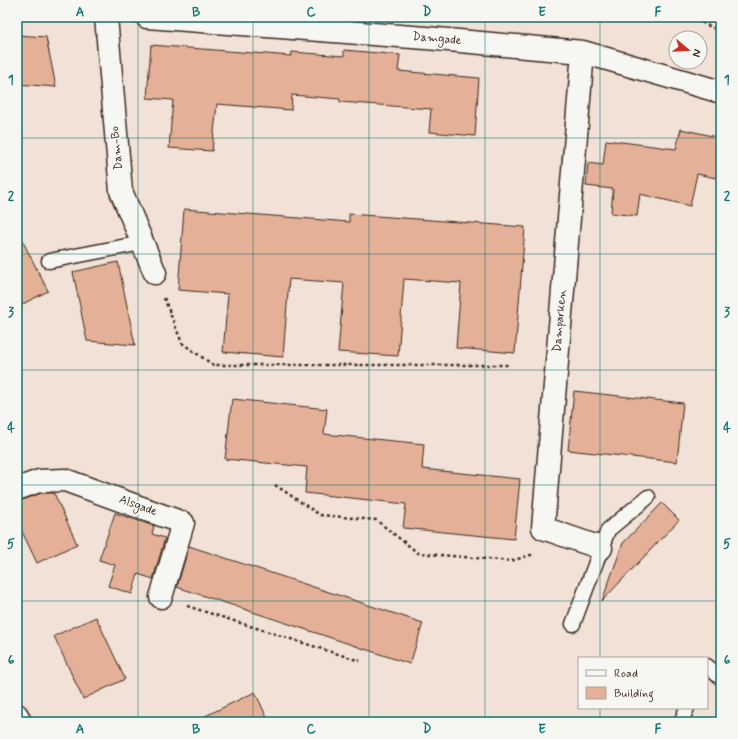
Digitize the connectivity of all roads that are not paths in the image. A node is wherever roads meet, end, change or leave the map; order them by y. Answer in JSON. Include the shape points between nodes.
{"nodes":[{"id":1,"x":106,"y":17,"type":"edge"},
{"id":2,"x":147,"y":17,"type":"edge"},
{"id":3,"x":583,"y":52,"type":"junction"},
{"id":4,"x":721,"y":92,"type":"edge"},
{"id":5,"x":142,"y":243,"type":"junction"},
{"id":6,"x":49,"y":260,"type":"dead end"},
{"id":7,"x":155,"y":274,"type":"road end"},
{"id":8,"x":17,"y":489,"type":"edge"},
{"id":9,"x":648,"y":497,"type":"dead end"},
{"id":10,"x":602,"y":548,"type":"junction"},
{"id":11,"x":161,"y":598,"type":"road end"},
{"id":12,"x":573,"y":624,"type":"dead end"},
{"id":13,"x":708,"y":667,"type":"edge"},
{"id":14,"x":721,"y":678,"type":"edge"},
{"id":15,"x":686,"y":709,"type":"edge"},
{"id":16,"x":17,"y":715,"type":"edge"},
{"id":17,"x":20,"y":722,"type":"edge"},
{"id":18,"x":680,"y":722,"type":"edge"}],
"edges":[{"from":1,"to":5,"type":"street","name":"Dam-Bo","via":[[120,191]]},
{"from":2,"to":3,"type":"street","name":"Damgade"},
{"from":3,"to":4,"type":"street","name":"Damgade"},
{"from":3,"to":10,"type":"street","name":"Damparken","via":[[543,528]]},
{"from":5,"to":6,"type":"lane"},
{"from":5,"to":7,"type":"street","name":"Dam-Bo"},
{"from":8,"to":11,"type":"street","name":"Alsgade","via":[[39,481],[65,480],[183,523]]},
{"from":9,"to":10,"type":"lane","via":[[608,530]]},
{"from":10,"to":12,"type":"lane"},
{"from":13,"to":14,"type":"lane"},
{"from":15,"to":18,"type":"lane"},
{"from":16,"to":17,"type":"street"}]}
